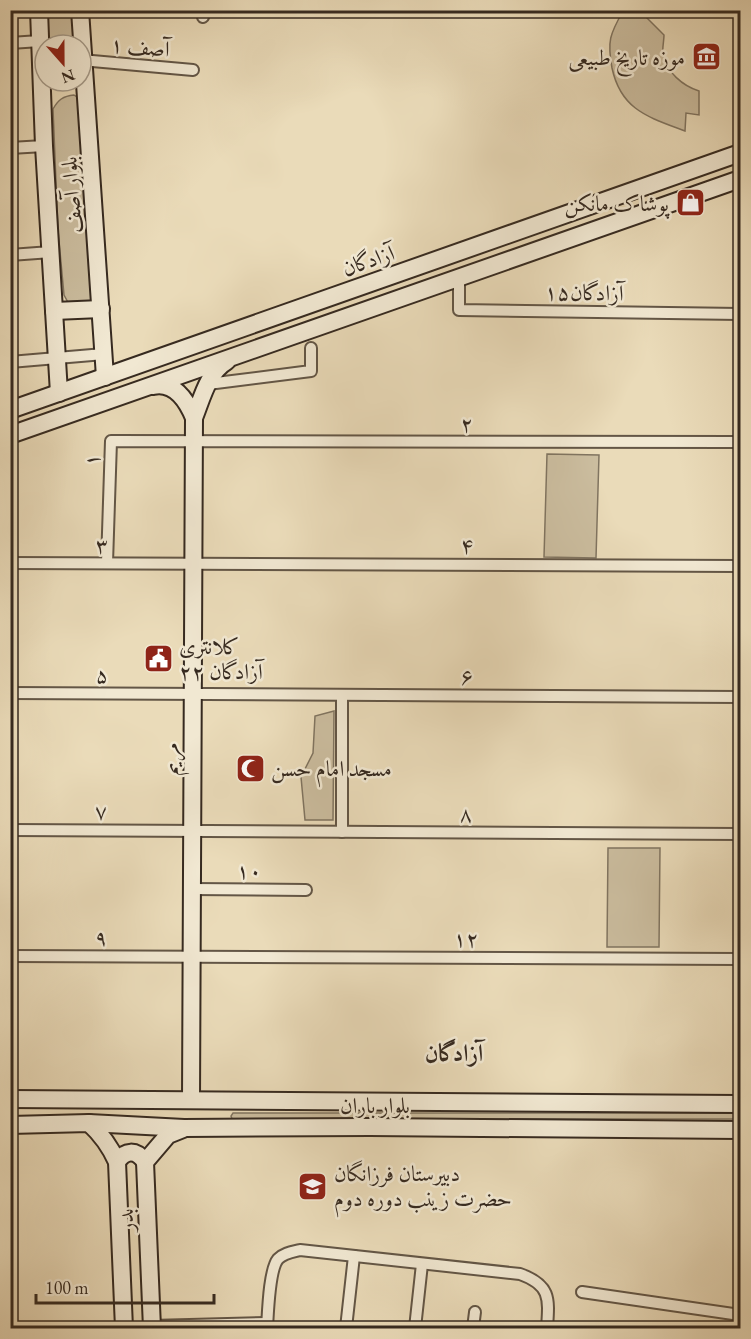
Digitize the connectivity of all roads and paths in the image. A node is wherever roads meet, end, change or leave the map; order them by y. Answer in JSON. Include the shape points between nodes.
{"nodes":[{"id":1,"x":39,"y":10,"type":"edge"},
{"id":2,"x":80,"y":10,"type":"edge"},
{"id":3,"x":40,"y":33,"type":"edge"},
{"id":4,"x":81,"y":33,"type":"edge"},
{"id":5,"x":33,"y":41,"type":"edge"},
{"id":6,"x":10,"y":43,"type":"edge"},
{"id":7,"x":93,"y":61,"type":"edge"},
{"id":8,"x":194,"y":70,"type":"dead end"},
{"id":9,"x":43,"y":93,"type":"edge"},
{"id":10,"x":85,"y":93,"type":"edge"},
{"id":11,"x":44,"y":146,"type":"junction"},
{"id":12,"x":10,"y":148,"type":"edge"},
{"id":13,"x":741,"y":153,"type":"edge"},
{"id":14,"x":741,"y":179,"type":"edge"},
{"id":15,"x":564,"y":215,"type":"junction"},
{"id":16,"x":572,"y":238,"type":"junction"},
{"id":17,"x":51,"y":252,"type":"junction"},
{"id":18,"x":10,"y":255,"type":"edge"},
{"id":19,"x":459,"y":278,"type":"junction"},
{"id":20,"x":101,"y":309,"type":"junction"},
{"id":21,"x":54,"y":311,"type":"junction"},
{"id":22,"x":741,"y":314,"type":"edge"},
{"id":23,"x":311,"y":348,"type":"dead end"},
{"id":24,"x":104,"y":354,"type":"junction"},
{"id":25,"x":234,"y":356,"type":"junction"},
{"id":26,"x":57,"y":360,"type":"junction"},
{"id":27,"x":10,"y":362,"type":"edge"},
{"id":28,"x":105,"y":377,"type":"junction"},
{"id":29,"x":208,"y":384,"type":"junction"},
{"id":30,"x":147,"y":387,"type":"junction"},
{"id":31,"x":59,"y":393,"type":"junction"},
{"id":32,"x":10,"y":410,"type":"edge"},
{"id":33,"x":194,"y":418,"type":"junction"},
{"id":34,"x":10,"y":435,"type":"edge"},
{"id":35,"x":741,"y":442,"type":"edge"},
{"id":36,"x":193,"y":443,"type":"junction"},
{"id":37,"x":10,"y":562,"type":"edge"},
{"id":38,"x":107,"y":563,"type":"junction"},
{"id":39,"x":193,"y":564,"type":"junction"},
{"id":40,"x":741,"y":566,"type":"edge"},
{"id":41,"x":10,"y":693,"type":"edge"},
{"id":42,"x":193,"y":694,"type":"junction"},
{"id":43,"x":342,"y":695,"type":"junction"},
{"id":44,"x":741,"y":697,"type":"edge"},
{"id":45,"x":10,"y":830,"type":"edge"},
{"id":46,"x":192,"y":831,"type":"junction"},
{"id":47,"x":342,"y":832,"type":"junction"},
{"id":48,"x":741,"y":834,"type":"edge"},
{"id":49,"x":192,"y":889,"type":"junction"},
{"id":50,"x":306,"y":890,"type":"dead end"},
{"id":51,"x":10,"y":956,"type":"edge"},
{"id":52,"x":192,"y":956,"type":"junction"},
{"id":53,"x":741,"y":959,"type":"edge"},
{"id":54,"x":10,"y":1099,"type":"edge"},
{"id":55,"x":191,"y":1100,"type":"junction"},
{"id":56,"x":371,"y":1101,"type":"junction"},
{"id":57,"x":741,"y":1104,"type":"edge"},
{"id":58,"x":89,"y":1123,"type":"junction"},
{"id":59,"x":10,"y":1125,"type":"edge"},
{"id":60,"x":370,"y":1127,"type":"junction"},
{"id":61,"x":184,"y":1128,"type":"junction"},
{"id":62,"x":741,"y":1130,"type":"edge"},
{"id":63,"x":117,"y":1162,"type":"junction"},
{"id":64,"x":145,"y":1162,"type":"junction"},
{"id":65,"x":354,"y":1256,"type":"junction"},
{"id":66,"x":422,"y":1264,"type":"junction"},
{"id":67,"x":582,"y":1292,"type":"dead end"},
{"id":68,"x":475,"y":1312,"type":"dead end"},
{"id":69,"x":741,"y":1315,"type":"edge"},
{"id":70,"x":267,"y":1326,"type":"edge"},
{"id":71,"x":152,"y":1327,"type":"edge"},
{"id":72,"x":200,"y":1327,"type":"edge"},
{"id":73,"x":124,"y":1329,"type":"edge"},
{"id":74,"x":346,"y":1329,"type":"edge"},
{"id":75,"x":415,"y":1329,"type":"edge"},
{"id":76,"x":473,"y":1329,"type":"edge"},
{"id":77,"x":547,"y":1329,"type":"edge"}],
"edges":[{"from":1,"to":3,"type":"street","name":"بلوار آصف"},
{"from":2,"to":4,"type":"street","name":"بلوار آصف"},
{"from":5,"to":6,"type":"street"},
{"from":7,"to":8,"type":"street","name":"۱ آصف"},
{"from":9,"to":11,"type":"street","name":"بلوار آصف"},
{"from":10,"to":20,"type":"street","name":"بلوار آصف"},
{"from":11,"to":12,"type":"street"},
{"from":11,"to":17,"type":"street","name":"بلوار آصف"},
{"from":13,"to":15,"type":"street","name":"آزادگان"},
{"from":14,"to":16,"type":"street","name":"آزادگان"},
{"from":15,"to":16,"type":"street"},
{"from":15,"to":28,"type":"street","name":"آزادگان"},
{"from":16,"to":19,"type":"street","name":"آزادگان"},
{"from":17,"to":18,"type":"street"},
{"from":17,"to":21,"type":"street","name":"بلوار آصف"},
{"from":19,"to":22,"type":"street","name":"آزادگان۱۵","via":[[459,310]]},
{"from":19,"to":25,"type":"street","name":"آزادگان"},
{"from":20,"to":21,"type":"street"},
{"from":20,"to":24,"type":"street","name":"بلوار آصف"},
{"from":21,"to":26,"type":"street","name":"بلوار آصف"},
{"from":23,"to":29,"type":"street","via":[[311,370]]},
{"from":24,"to":26,"type":"street"},
{"from":24,"to":28,"type":"street","name":"بلوار آصف"},
{"from":25,"to":29,"type":"street","via":[[222,364]]},
{"from":25,"to":30,"type":"street","name":"آزادگان"},
{"from":26,"to":27,"type":"street"},
{"from":26,"to":31,"type":"street","name":"بلوار آصف"},
{"from":28,"to":31,"type":"street","name":"آزادگان"},
{"from":29,"to":33,"type":"street"},
{"from":30,"to":33,"type":"street","via":[[162,384],[174,390],[187,401]]},
{"from":30,"to":34,"type":"street","name":"آزادگان"},
{"from":31,"to":32,"type":"street","name":"آزادگان"},
{"from":33,"to":36,"type":"street","name":"مریم"},
{"from":35,"to":36,"type":"street","name":"۲"},
{"from":36,"to":38,"type":"street","name":"۱","via":[[111,441]]},
{"from":36,"to":39,"type":"street","name":"مریم"},
{"from":37,"to":38,"type":"street","name":"۳"},
{"from":38,"to":39,"type":"street","name":"۳"},
{"from":39,"to":40,"type":"street","name":"۴"},
{"from":39,"to":42,"type":"street","name":"مریم"},
{"from":41,"to":42,"type":"street","name":"۵"},
{"from":42,"to":43,"type":"street","name":"۶"},
{"from":42,"to":46,"type":"street","name":"مریم"},
{"from":43,"to":44,"type":"street","name":"۶"},
{"from":43,"to":47,"type":"street"},
{"from":45,"to":46,"type":"street","name":"۷"},
{"from":46,"to":47,"type":"street","name":"۸"},
{"from":46,"to":49,"type":"street","name":"مریم"},
{"from":47,"to":48,"type":"street","name":"۸"},
{"from":49,"to":50,"type":"street","name":"۱۰"},
{"from":49,"to":52,"type":"street","name":"مریم"},
{"from":51,"to":52,"type":"street","name":"۹"},
{"from":52,"to":53,"type":"street","name":"۱۲"},
{"from":52,"to":55,"type":"street","name":"مریم"},
{"from":54,"to":55,"type":"street","name":"بلوار باران"},
{"from":55,"to":56,"type":"street","name":"بلوار باران"},
{"from":56,"to":57,"type":"street","name":"بلوار باران"},
{"from":56,"to":60,"type":"street"},
{"from":58,"to":59,"type":"street","name":"بلوار باران"},
{"from":58,"to":61,"type":"street","name":"بلوار باران"},
{"from":58,"to":63,"type":"street","name":"بدر","via":[[111,1147]]},
{"from":60,"to":61,"type":"street","name":"بلوار باران"},
{"from":60,"to":62,"type":"street","name":"بلوار باران"},
{"from":61,"to":64,"type":"street","via":[[168,1135]]},
{"from":63,"to":64,"type":"street","via":[[131,1151],[140,1154]]},
{"from":63,"to":73,"type":"street","name":"بدر"},
{"from":64,"to":71,"type":"street","name":"بدر"},
{"from":65,"to":66,"type":"street"},
{"from":65,"to":70,"type":"street","via":[[300,1250],[277,1260]]},
{"from":65,"to":74,"type":"street"},
{"from":66,"to":75,"type":"street"},
{"from":66,"to":77,"type":"street","via":[[520,1274],[534,1279],[549,1303]]},
{"from":67,"to":69,"type":"street"},
{"from":68,"to":76,"type":"street"},
{"from":70,"to":72,"type":"street"},
{"from":71,"to":72,"type":"street"}]}
